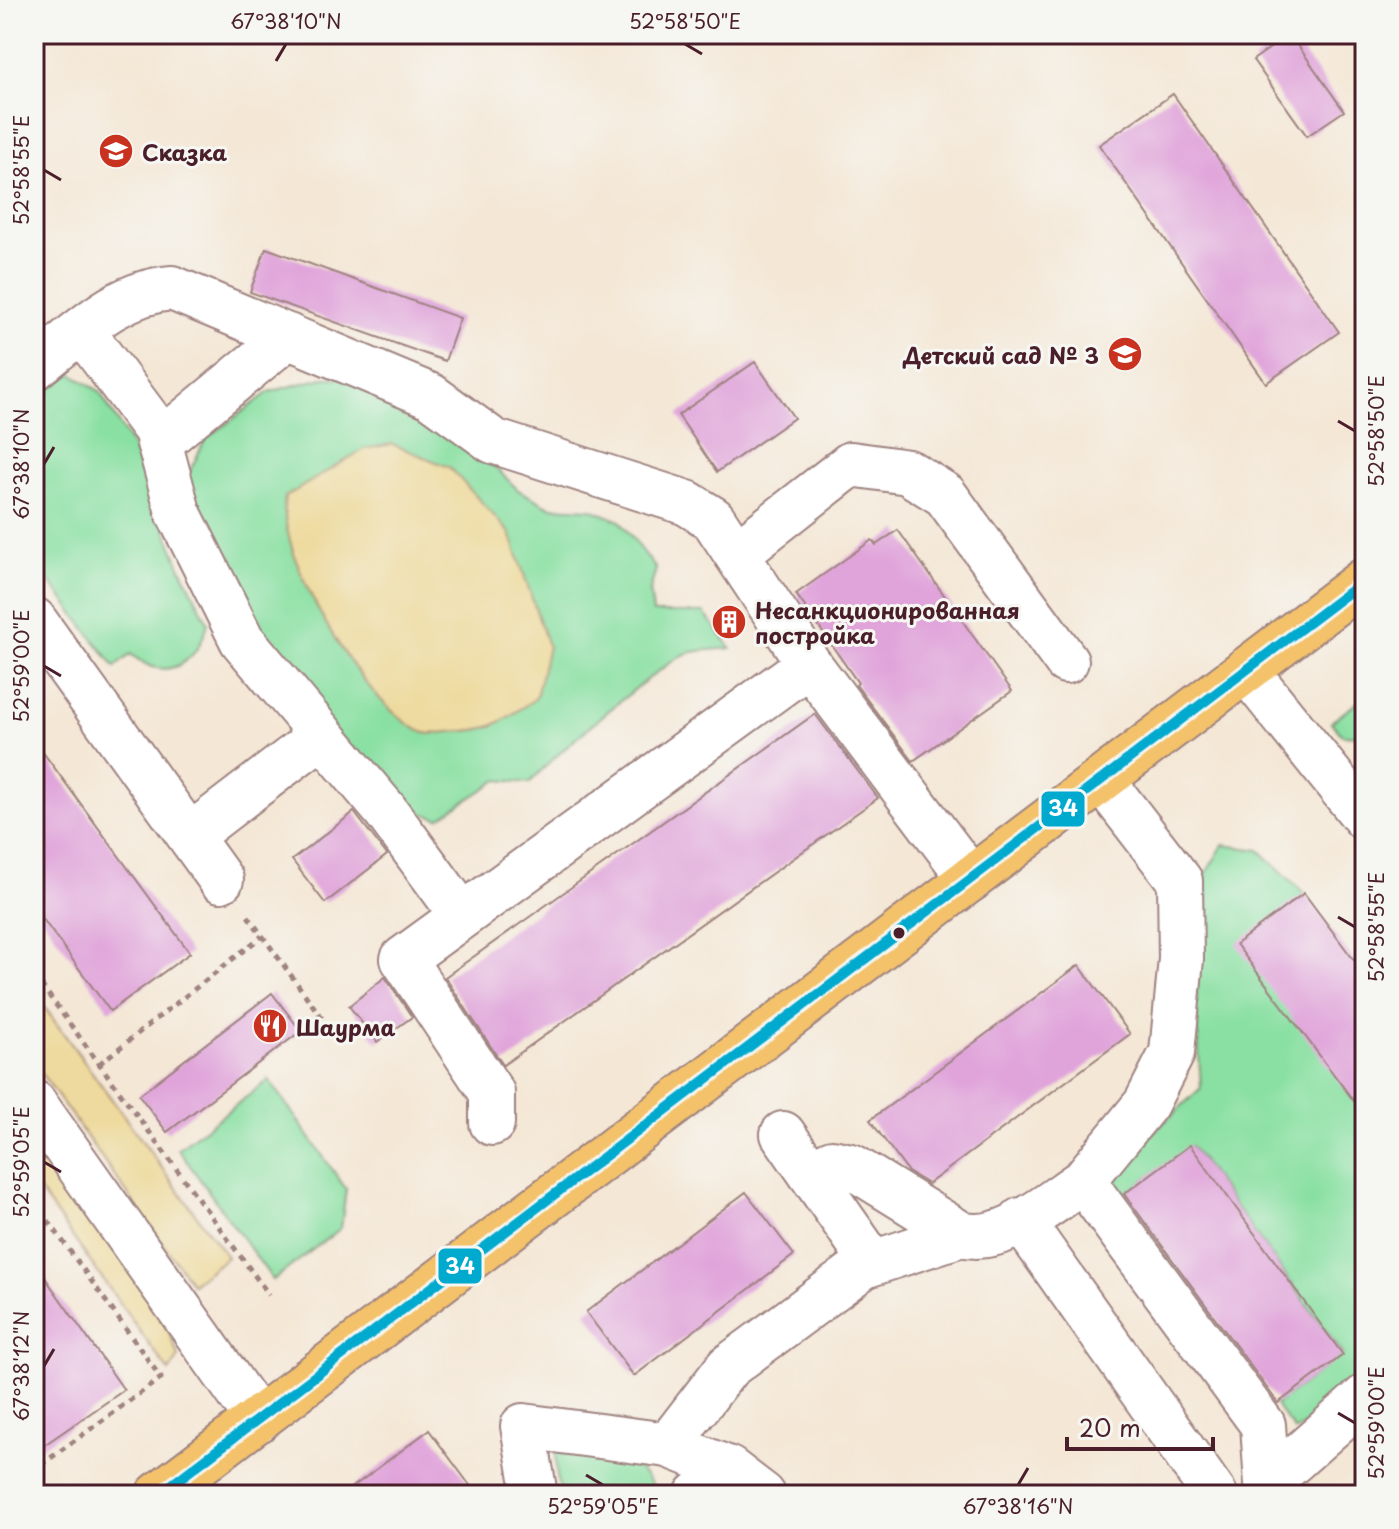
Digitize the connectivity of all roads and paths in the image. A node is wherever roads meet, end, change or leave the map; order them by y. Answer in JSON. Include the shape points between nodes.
{"nodes":[{"id":1,"x":82,"y":331,"type":"junction"},
{"id":2,"x":288,"y":336,"type":"junction"},
{"id":3,"x":34,"y":368,"type":"edge"},
{"id":4,"x":159,"y":443,"type":"junction"},
{"id":5,"x":736,"y":554,"type":"junction"},
{"id":6,"x":1365,"y":580,"type":"edge"},
{"id":7,"x":34,"y":620,"type":"edge"},
{"id":8,"x":1066,"y":661,"type":"dead end"},
{"id":9,"x":809,"y":664,"type":"junction"},
{"id":10,"x":1246,"y":670,"type":"junction"},
{"id":11,"x":322,"y":735,"type":"junction"},
{"id":12,"x":1102,"y":780,"type":"junction"},
{"id":13,"x":1365,"y":818,"type":"edge"},
{"id":14,"x":190,"y":836,"type":"junction"},
{"id":15,"x":971,"y":879,"type":"junction"},
{"id":16,"x":221,"y":880,"type":"joint"},
{"id":17,"x":462,"y":915,"type":"junction"},
{"id":18,"x":262,"y":936,"type":"junction"},
{"id":19,"x":34,"y":975,"type":"edge"},
{"id":20,"x":322,"y":1018,"type":"dead end"},
{"id":21,"x":99,"y":1064,"type":"junction"},
{"id":22,"x":34,"y":1103,"type":"edge"},
{"id":23,"x":492,"y":1123,"type":"dead end"},
{"id":24,"x":783,"y":1134,"type":"dead end"},
{"id":25,"x":810,"y":1173,"type":"junction"},
{"id":26,"x":1083,"y":1181,"type":"junction"},
{"id":27,"x":34,"y":1201,"type":"edge"},
{"id":28,"x":1021,"y":1220,"type":"junction"},
{"id":29,"x":961,"y":1234,"type":"junction"},
{"id":30,"x":873,"y":1263,"type":"junction"},
{"id":31,"x":269,"y":1295,"type":"dead end"},
{"id":32,"x":1365,"y":1397,"type":"edge"},
{"id":33,"x":258,"y":1420,"type":"junction"},
{"id":34,"x":668,"y":1445,"type":"junction"},
{"id":35,"x":34,"y":1470,"type":"edge"},
{"id":36,"x":713,"y":1482,"type":"edge"},
{"id":37,"x":1271,"y":1489,"type":"edge"},
{"id":38,"x":158,"y":1495,"type":"edge"},
{"id":39,"x":535,"y":1495,"type":"edge"},
{"id":40,"x":763,"y":1495,"type":"edge"},
{"id":41,"x":1215,"y":1495,"type":"edge"}],
"edges":[{"from":1,"to":2,"type":"street","via":[[123,299],[172,288]]},
{"from":1,"to":3,"type":"street"},
{"from":1,"to":4,"type":"street","via":[[156,430]]},
{"from":2,"to":4,"type":"street"},
{"from":2,"to":5,"type":"street","via":[[431,396],[493,441],[687,503],[713,519]]},
{"from":4,"to":11,"type":"street","via":[[178,512],[242,640]]},
{"from":5,"to":8,"type":"street","via":[[851,464],[908,472],[945,495]]},
{"from":5,"to":9,"type":"street"},
{"from":6,"to":10,"type":"main road"},
{"from":7,"to":14,"type":"street"},
{"from":9,"to":15,"type":"street"},
{"from":9,"to":17,"type":"street"},
{"from":10,"to":12,"type":"main road"},
{"from":10,"to":13,"type":"street"},
{"from":11,"to":14,"type":"street"},
{"from":11,"to":17,"type":"street"},
{"from":12,"to":15,"type":"main road"},
{"from":12,"to":26,"type":"street","via":[[1180,881],[1181,959],[1172,1053],[1146,1104]]},
{"from":14,"to":16,"type":"street"},
{"from":15,"to":33,"type":"main road"},
{"from":16,"to":18,"type":"path"},
{"from":17,"to":23,"type":"street","via":[[403,959],[492,1093]]},
{"from":18,"to":20,"type":"path"},
{"from":18,"to":21,"type":"path"},
{"from":19,"to":21,"type":"path"},
{"from":21,"to":31,"type":"path"},
{"from":22,"to":33,"type":"street"},
{"from":24,"to":25,"type":"street"},
{"from":25,"to":29,"type":"street","via":[[832,1162],[851,1166]]},
{"from":25,"to":30,"type":"street"},
{"from":26,"to":28,"type":"street"},
{"from":26,"to":37,"type":"street","via":[[1263,1425]]},
{"from":27,"to":35,"type":"path","via":[[161,1378]]},
{"from":28,"to":29,"type":"street","via":[[1005,1231],[975,1238]]},
{"from":28,"to":41,"type":"street"},
{"from":29,"to":30,"type":"street"},
{"from":30,"to":34,"type":"street","via":[[728,1367]]},
{"from":32,"to":37,"type":"street"},
{"from":33,"to":38,"type":"main road"},
{"from":34,"to":36,"type":"street"},
{"from":34,"to":39,"type":"street","via":[[523,1426]]},
{"from":36,"to":40,"type":"street"}]}
